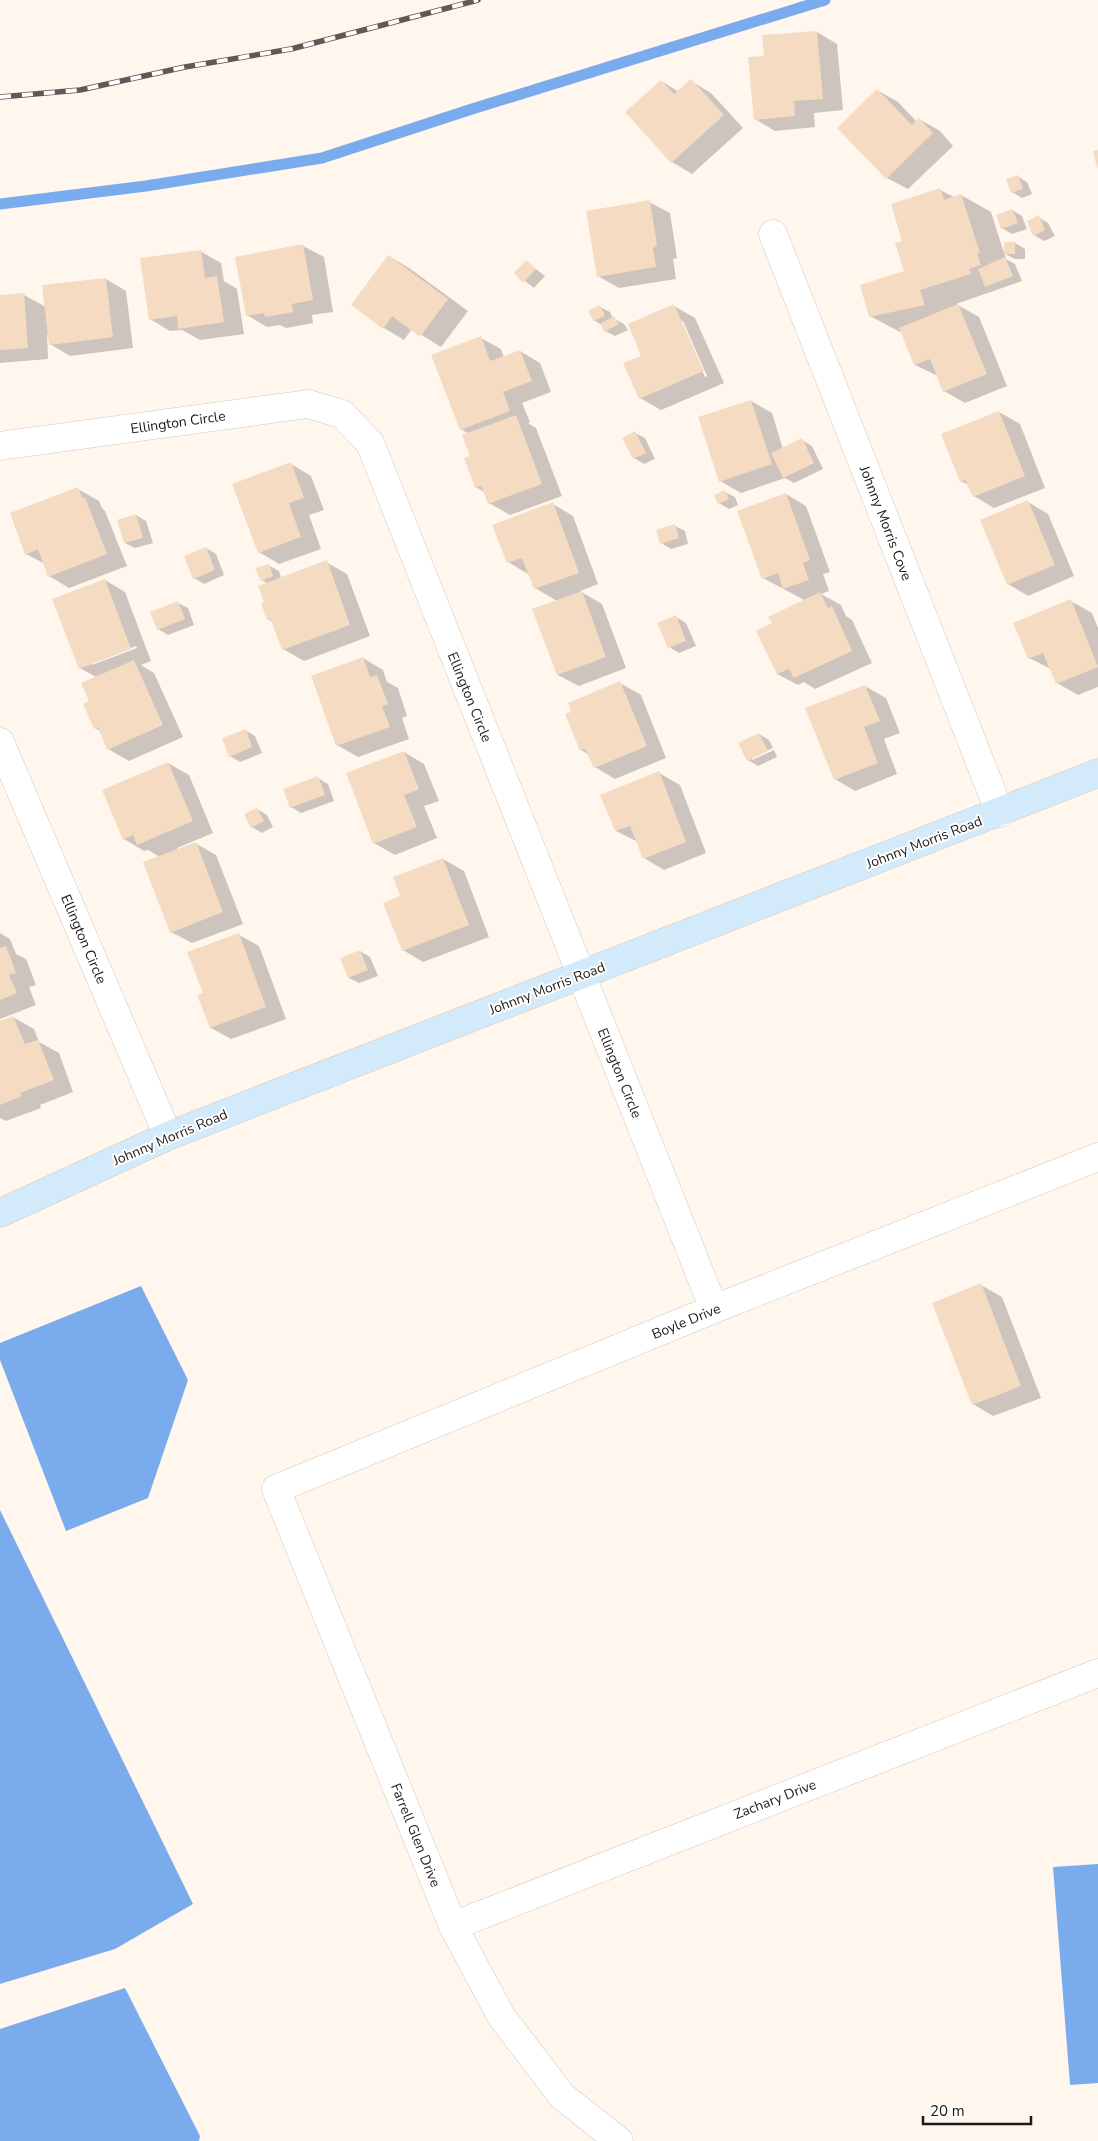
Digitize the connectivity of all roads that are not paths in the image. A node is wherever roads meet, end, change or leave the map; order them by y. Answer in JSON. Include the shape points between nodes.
{"nodes":[{"id":1,"x":772,"y":234,"type":"dead end"},
{"id":2,"x":0,"y":446,"type":"edge"},
{"id":3,"x":0,"y":742,"type":"edge"},
{"id":4,"x":1098,"y":773,"type":"edge"},
{"id":5,"x":1000,"y":812,"type":"junction"},
{"id":6,"x":580,"y":975,"type":"junction"},
{"id":7,"x":168,"y":1136,"type":"junction"},
{"id":8,"x":1098,"y":1157,"type":"edge"},
{"id":9,"x":0,"y":1213,"type":"edge"},
{"id":10,"x":714,"y":1309,"type":"junction"},
{"id":11,"x":276,"y":1489,"type":"joint"},
{"id":12,"x":1098,"y":1673,"type":"edge"},
{"id":13,"x":453,"y":1926,"type":"junction"},
{"id":14,"x":619,"y":2141,"type":"edge"}],
"edges":[{"from":1,"to":5,"type":"street","name":"Johnny Morris Cove"},
{"from":2,"to":6,"type":"street","name":"Ellington Circle","via":[[308,404],[342,414],[370,443]]},
{"from":3,"to":7,"type":"street","name":"Ellington Circle"},
{"from":4,"to":5,"type":"street","name":"Johnny Morris Road"},
{"from":5,"to":6,"type":"street","name":"Johnny Morris Road"},
{"from":6,"to":7,"type":"street","name":"Johnny Morris Road"},
{"from":6,"to":10,"type":"street","name":"Ellington Circle"},
{"from":7,"to":9,"type":"street","name":"Johnny Morris Road"},
{"from":8,"to":10,"type":"street","name":"Boyle Drive"},
{"from":10,"to":11,"type":"street","name":"Boyle Drive"},
{"from":11,"to":13,"type":"street","name":"Farrell Glen Drive"},
{"from":12,"to":13,"type":"street","name":"Zachary Drive"},
{"from":13,"to":14,"type":"street","name":"Farrell Glen Drive","via":[[500,2016],[562,2096]]}]}
